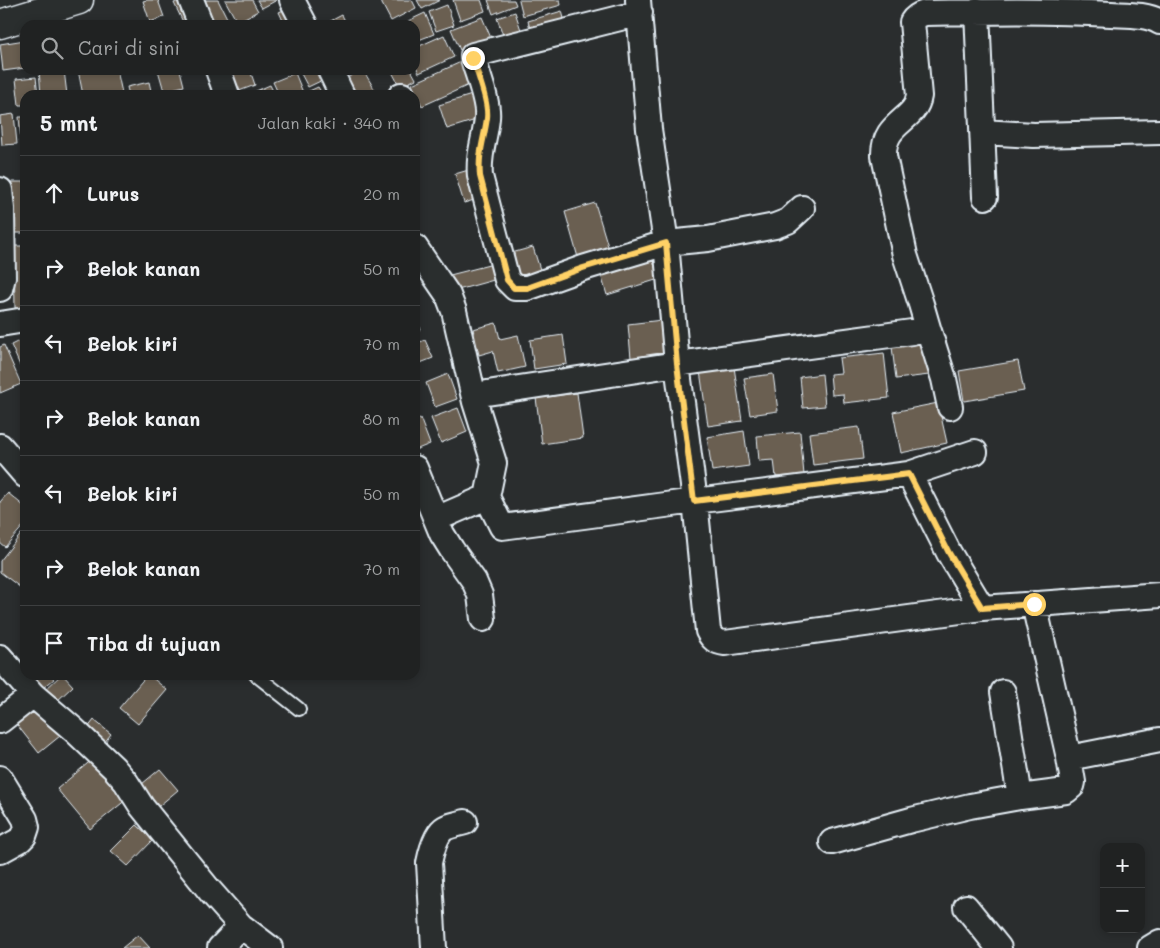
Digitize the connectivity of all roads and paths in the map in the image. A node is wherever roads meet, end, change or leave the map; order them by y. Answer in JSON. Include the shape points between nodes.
{"nodes":[{"id":1,"x":80,"y":0,"type":"edge"},
{"id":2,"x":191,"y":0,"type":"edge"},
{"id":3,"x":292,"y":0,"type":"edge"},
{"id":4,"x":49,"y":5,"type":"edge"},
{"id":5,"x":639,"y":7,"type":"edge"},
{"id":6,"x":964,"y":8,"type":"edge"},
{"id":7,"x":1146,"y":13,"type":"edge"},
{"id":8,"x":199,"y":20,"type":"edge"},
{"id":9,"x":302,"y":20,"type":"edge"},
{"id":10,"x":0,"y":24,"type":"edge"},
{"id":11,"x":220,"y":75,"type":"edge"},
{"id":12,"x":332,"y":75,"type":"edge"},
{"id":13,"x":225,"y":90,"type":"edge"},
{"id":14,"x":340,"y":90,"type":"edge"},
{"id":15,"x":982,"y":132,"type":"junction"},
{"id":16,"x":1160,"y":132,"type":"edge"},
{"id":17,"x":0,"y":190,"type":"edge"},
{"id":18,"x":985,"y":197,"type":"dead end"},
{"id":19,"x":802,"y":208,"type":"dead end"},
{"id":20,"x":666,"y":243,"type":"junction"},
{"id":21,"x":420,"y":255,"type":"edge"},
{"id":22,"x":0,"y":289,"type":"edge"},
{"id":23,"x":20,"y":321,"type":"edge"},
{"id":24,"x":0,"y":324,"type":"edge"},
{"id":25,"x":928,"y":328,"type":"junction"},
{"id":26,"x":677,"y":364,"type":"junction"},
{"id":27,"x":487,"y":393,"type":"dead end"},
{"id":28,"x":950,"y":407,"type":"dead end"},
{"id":29,"x":0,"y":446,"type":"edge"},
{"id":30,"x":976,"y":452,"type":"dead end"},
{"id":31,"x":20,"y":469,"type":"edge"},
{"id":32,"x":909,"y":474,"type":"junction"},
{"id":33,"x":420,"y":480,"type":"edge"},
{"id":34,"x":487,"y":497,"type":"junction"},
{"id":35,"x":694,"y":501,"type":"junction"},
{"id":36,"x":436,"y":519,"type":"junction"},
{"id":37,"x":1160,"y":595,"type":"edge"},
{"id":38,"x":1034,"y":604,"type":"junction"},
{"id":39,"x":982,"y":608,"type":"junction"},
{"id":40,"x":483,"y":619,"type":"dead end"},
{"id":41,"x":0,"y":657,"type":"edge"},
{"id":42,"x":262,"y":680,"type":"edge"},
{"id":43,"x":1002,"y":692,"type":"dead end"},
{"id":44,"x":33,"y":695,"type":"junction"},
{"id":45,"x":299,"y":709,"type":"dead end"},
{"id":46,"x":0,"y":721,"type":"edge"},
{"id":47,"x":1160,"y":740,"type":"edge"},
{"id":48,"x":1070,"y":758,"type":"junction"},
{"id":49,"x":0,"y":778,"type":"edge"},
{"id":50,"x":1020,"y":797,"type":"junction"},
{"id":51,"x":465,"y":822,"type":"dead end"},
{"id":52,"x":832,"y":842,"type":"dead end"},
{"id":53,"x":0,"y":851,"type":"edge"},
{"id":54,"x":966,"y":907,"type":"dead end"},
{"id":55,"x":241,"y":926,"type":"junction"},
{"id":56,"x":1160,"y":942,"type":"edge"},
{"id":57,"x":220,"y":948,"type":"edge"},
{"id":58,"x":270,"y":948,"type":"edge"},
{"id":59,"x":434,"y":948,"type":"edge"},
{"id":60,"x":999,"y":948,"type":"edge"},
{"id":61,"x":1150,"y":948,"type":"edge"}],
"edges":[{"from":1,"to":4,"type":"street"},
{"from":2,"to":8,"type":"street"},
{"from":3,"to":9,"type":"street"},
{"from":4,"to":10,"type":"street"},
{"from":5,"to":20,"type":"street","via":[[649,129]]},
{"from":5,"to":20,"type":"street","via":[[473,54],[487,117],[479,163],[480,176],[507,280],[514,288],[527,288]]},
{"from":6,"to":7,"type":"street"},
{"from":6,"to":15,"type":"street"},
{"from":6,"to":25,"type":"street","via":[[925,13],[912,22],[918,102],[893,128],[884,146],[905,255]]},
{"from":11,"to":13,"type":"street"},
{"from":12,"to":14,"type":"street"},
{"from":15,"to":16,"type":"street","via":[[1034,136]]},
{"from":15,"to":18,"type":"street"},
{"from":17,"to":22,"type":"street","via":[[3,277]]},
{"from":19,"to":20,"type":"street","via":[[788,221],[775,226],[708,239]]},
{"from":20,"to":26,"type":"street"},
{"from":21,"to":34,"type":"street","via":[[448,294],[454,312],[475,402],[494,462]]},
{"from":23,"to":24,"type":"street"},
{"from":25,"to":26,"type":"street"},
{"from":25,"to":28,"type":"street"},
{"from":26,"to":27,"type":"street"},
{"from":26,"to":35,"type":"street"},
{"from":29,"to":31,"type":"street"},
{"from":30,"to":32,"type":"street"},
{"from":32,"to":35,"type":"street"},
{"from":32,"to":39,"type":"street","via":[[949,553]]},
{"from":33,"to":36,"type":"street"},
{"from":34,"to":35,"type":"street","via":[[502,527]]},
{"from":34,"to":36,"type":"street"},
{"from":35,"to":39,"type":"street","via":[[708,631],[717,642]]},
{"from":36,"to":40,"type":"street","via":[[452,550],[474,581]]},
{"from":37,"to":38,"type":"street"},
{"from":38,"to":39,"type":"street"},
{"from":38,"to":48,"type":"street"},
{"from":41,"to":44,"type":"street"},
{"from":42,"to":45,"type":"lane"},
{"from":43,"to":50,"type":"street"},
{"from":44,"to":46,"type":"street"},
{"from":44,"to":55,"type":"street","via":[[114,768],[142,807]]},
{"from":47,"to":48,"type":"street"},
{"from":48,"to":50,"type":"street","via":[[1073,782],[1070,789]]},
{"from":49,"to":53,"type":"street","via":[[27,827],[20,840]]},
{"from":50,"to":52,"type":"street","via":[[962,808]]},
{"from":51,"to":59,"type":"street","via":[[444,828],[431,853]]},
{"from":54,"to":60,"type":"street"},
{"from":55,"to":57,"type":"street"},
{"from":55,"to":58,"type":"street"},
{"from":56,"to":61,"type":"street"}]}
